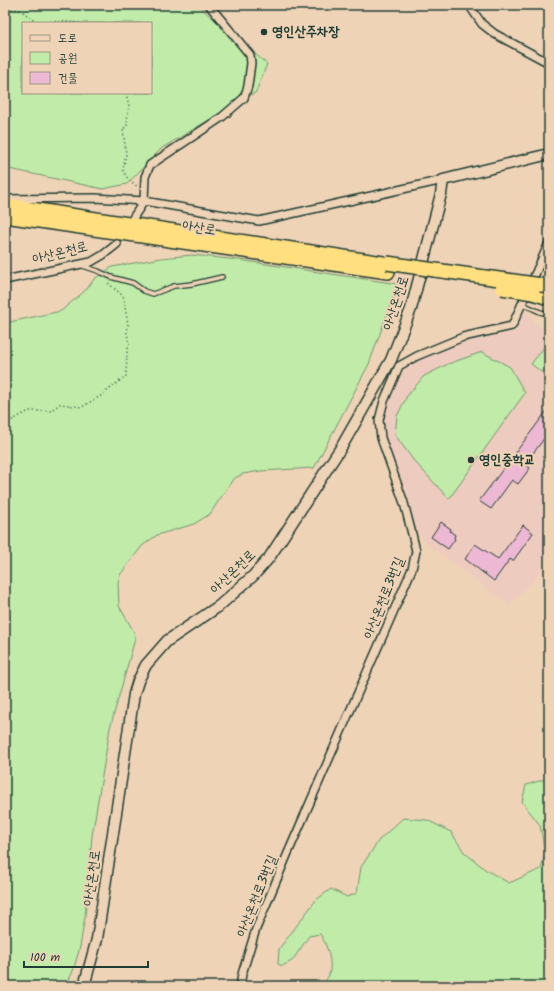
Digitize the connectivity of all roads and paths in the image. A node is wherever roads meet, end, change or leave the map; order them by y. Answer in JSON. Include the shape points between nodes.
{"nodes":[{"id":1,"x":209,"y":5,"type":"edge"},
{"id":2,"x":469,"y":5,"type":"edge"},
{"id":3,"x":5,"y":14,"type":"edge"},
{"id":4,"x":37,"y":22,"type":"edge"},
{"id":5,"x":54,"y":22,"type":"edge"},
{"id":6,"x":68,"y":22,"type":"edge"},
{"id":7,"x":549,"y":63,"type":"edge"},
{"id":8,"x":126,"y":94,"type":"edge"},
{"id":9,"x":549,"y":154,"type":"edge"},
{"id":10,"x":443,"y":180,"type":"junction"},
{"id":11,"x":145,"y":190,"type":"junction"},
{"id":12,"x":5,"y":199,"type":"edge"},
{"id":13,"x":144,"y":201,"type":"junction"},
{"id":14,"x":5,"y":205,"type":"edge"},
{"id":15,"x":5,"y":216,"type":"edge"},
{"id":16,"x":133,"y":218,"type":"dead end"},
{"id":17,"x":549,"y":243,"type":"edge"},
{"id":18,"x":117,"y":244,"type":"dead end"},
{"id":19,"x":80,"y":265,"type":"junction"},
{"id":20,"x":388,"y":267,"type":"junction"},
{"id":21,"x":222,"y":277,"type":"dead end"},
{"id":22,"x":5,"y":280,"type":"edge"},
{"id":23,"x":106,"y":281,"type":"dead end"},
{"id":24,"x":549,"y":285,"type":"edge"},
{"id":25,"x":534,"y":289,"type":"junction"},
{"id":26,"x":549,"y":297,"type":"edge"},
{"id":27,"x":523,"y":304,"type":"junction"},
{"id":28,"x":549,"y":314,"type":"edge"},
{"id":29,"x":395,"y":364,"type":"junction"},
{"id":30,"x":5,"y":424,"type":"edge"},
{"id":31,"x":84,"y":986,"type":"edge"},
{"id":32,"x":240,"y":986,"type":"edge"}],
"edges":[{"from":1,"to":11,"type":"street","via":[[250,55],[248,86],[244,98],[222,117],[150,165],[145,177]]},
{"from":2,"to":7,"type":"street","via":[[482,24],[495,34]]},
{"from":3,"to":4,"type":"path","via":[[13,9],[20,10]]},
{"from":5,"to":6,"type":"path"},
{"from":8,"to":11,"type":"path","via":[[130,106],[127,126],[123,129],[126,154],[123,170],[128,179]]},
{"from":9,"to":10,"type":"main road"},
{"from":10,"to":13,"type":"street","via":[[259,221]]},
{"from":10,"to":29,"type":"main road","name":"아산온천로"},
{"from":11,"to":13,"type":"street"},
{"from":12,"to":13,"type":"street","via":[[81,198]]},
{"from":13,"to":16,"type":"street"},
{"from":14,"to":20,"type":"highway","name":"아산로"},
{"from":15,"to":20,"type":"highway","name":"아산로"},
{"from":17,"to":27,"type":"street"},
{"from":18,"to":19,"type":"street","name":"아산온천로","via":[[91,262]]},
{"from":19,"to":21,"type":"lane","via":[[133,283],[153,294],[174,286]]},
{"from":19,"to":22,"type":"street","name":"아산온천로"},
{"from":20,"to":25,"type":"highway","bridge":true},
{"from":23,"to":30,"type":"path","via":[[123,296],[129,345],[126,376],[82,407],[60,404],[50,411],[29,411]]},
{"from":24,"to":25,"type":"highway","bridge":true},
{"from":25,"to":26,"type":"highway"},
{"from":27,"to":28,"type":"lane"},
{"from":27,"to":29,"type":"street","via":[[512,326],[463,337]]},
{"from":29,"to":31,"type":"main road","name":"아산온천로","via":[[269,558],[219,606],[168,640],[146,665],[138,681],[97,939]]},
{"from":29,"to":32,"type":"street","name":"아산온천로3번길","via":[[379,420],[381,438],[404,504],[416,551],[412,569],[262,915]]}]}
